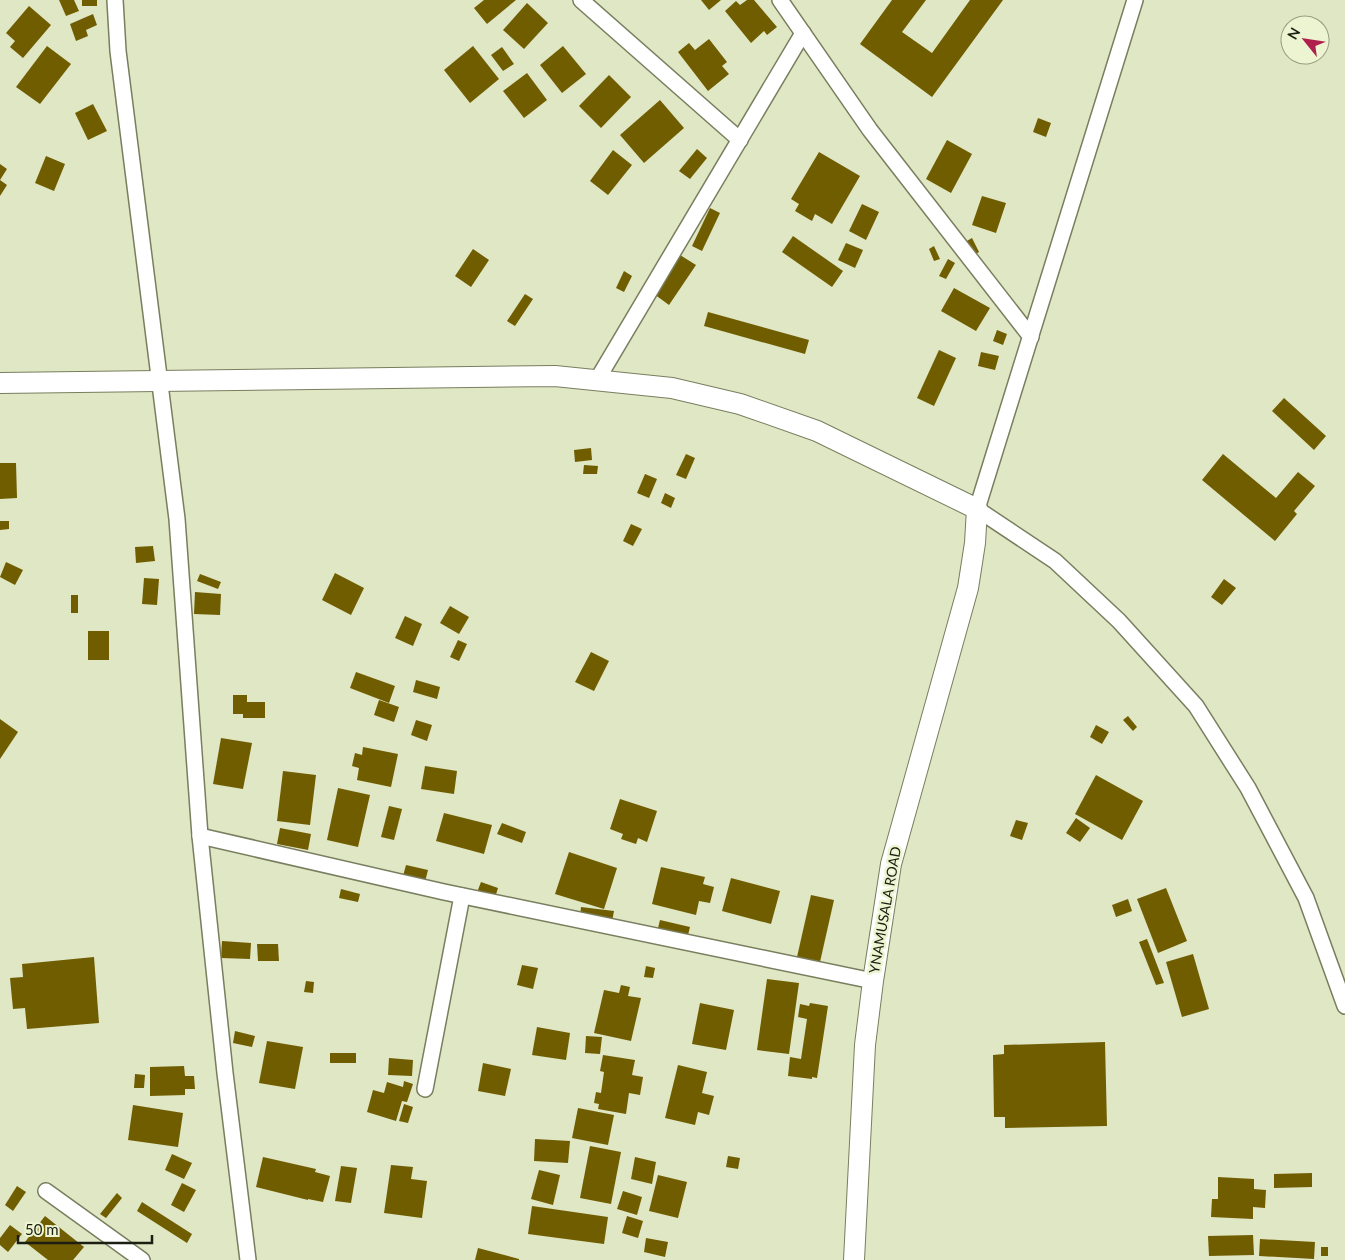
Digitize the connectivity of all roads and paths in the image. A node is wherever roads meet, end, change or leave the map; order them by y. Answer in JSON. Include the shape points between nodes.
{"nodes":[{"id":1,"x":115,"y":0,"type":"edge"},
{"id":2,"x":581,"y":0,"type":"edge"},
{"id":3,"x":780,"y":0,"type":"edge"},
{"id":4,"x":1135,"y":0,"type":"edge"},
{"id":5,"x":803,"y":33,"type":"junction"},
{"id":6,"x":740,"y":140,"type":"junction"},
{"id":7,"x":1031,"y":336,"type":"junction"},
{"id":8,"x":597,"y":380,"type":"junction"},
{"id":9,"x":160,"y":381,"type":"junction"},
{"id":10,"x":0,"y":383,"type":"edge"},
{"id":11,"x":978,"y":509,"type":"junction"},
{"id":12,"x":200,"y":836,"type":"junction"},
{"id":13,"x":462,"y":896,"type":"junction"},
{"id":14,"x":873,"y":981,"type":"junction"},
{"id":15,"x":1345,"y":1006,"type":"edge"},
{"id":16,"x":424,"y":1090,"type":"dead end"},
{"id":17,"x":46,"y":1191,"type":"dead end"},
{"id":18,"x":142,"y":1260,"type":"edge"},
{"id":19,"x":248,"y":1260,"type":"edge"},
{"id":20,"x":854,"y":1260,"type":"edge"}],
"edges":[{"from":1,"to":9,"type":"street","via":[[118,51]]},
{"from":2,"to":6,"type":"street"},
{"from":3,"to":5,"type":"street"},
{"from":4,"to":7,"type":"street"},
{"from":5,"to":6,"type":"street"},
{"from":5,"to":7,"type":"street","via":[[870,130]]},
{"from":6,"to":8,"type":"street"},
{"from":7,"to":11,"type":"street"},
{"from":8,"to":9,"type":"main road","via":[[555,376]]},
{"from":8,"to":11,"type":"main road","via":[[672,388],[740,404],[817,431]]},
{"from":9,"to":10,"type":"main road"},
{"from":9,"to":12,"type":"street","via":[[176,519]]},
{"from":11,"to":14,"type":"main road","name":"YNAMUSALA ROAD","via":[[968,588],[891,864]]},
{"from":11,"to":15,"type":"street","via":[[1055,561],[1119,622],[1196,706],[1248,788],[1306,898]]},
{"from":12,"to":13,"type":"street"},
{"from":12,"to":19,"type":"street"},
{"from":13,"to":14,"type":"street"},
{"from":13,"to":16,"type":"street"},
{"from":14,"to":20,"type":"main road","name":"YNAMUSALA ROAD","via":[[865,1045]]},
{"from":17,"to":18,"type":"street"}]}
